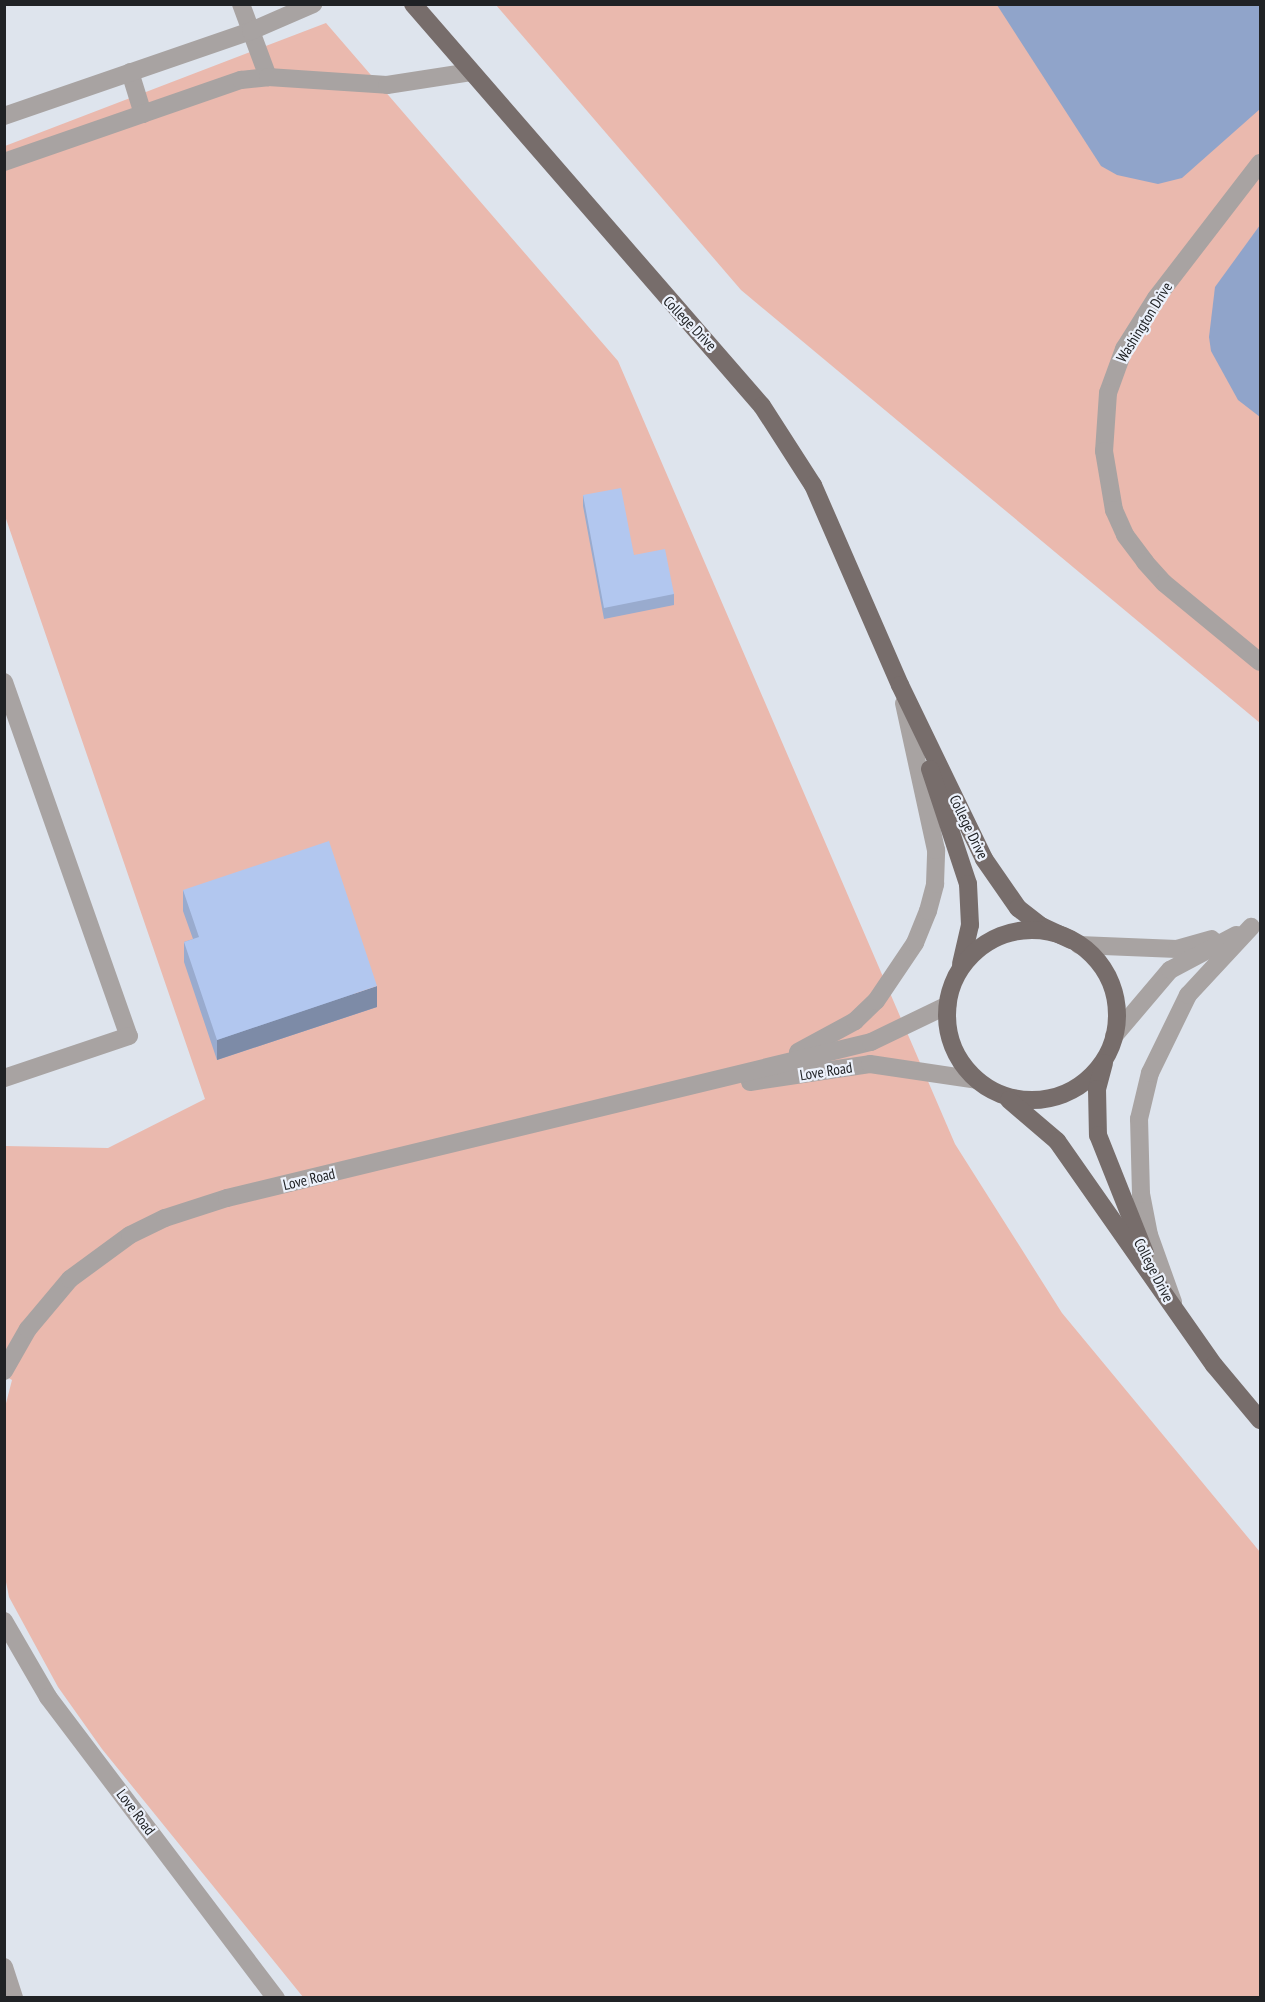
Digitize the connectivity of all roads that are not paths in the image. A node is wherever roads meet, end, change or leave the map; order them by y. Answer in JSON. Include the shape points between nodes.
{"nodes":[{"id":1,"x":242,"y":4,"type":"edge"},
{"id":2,"x":313,"y":4,"type":"edge"},
{"id":3,"x":413,"y":4,"type":"edge"},
{"id":4,"x":251,"y":31,"type":"junction"},
{"id":5,"x":130,"y":72,"type":"junction"},
{"id":6,"x":471,"y":72,"type":"junction"},
{"id":7,"x":268,"y":77,"type":"junction"},
{"id":8,"x":143,"y":114,"type":"junction"},
{"id":9,"x":4,"y":116,"type":"edge"},
{"id":10,"x":4,"y":162,"type":"edge"},
{"id":11,"x":1260,"y":164,"type":"edge"},
{"id":12,"x":1260,"y":662,"type":"edge"},
{"id":13,"x":4,"y":682,"type":"edge"},
{"id":14,"x":900,"y":685,"type":"junction"},
{"id":15,"x":1256,"y":924,"type":"edge"},
{"id":16,"x":1075,"y":942,"type":"junction"},
{"id":17,"x":953,"y":985,"type":"junction"},
{"id":18,"x":948,"y":1005,"type":"junction"},
{"id":19,"x":1114,"y":1036,"type":"junction"},
{"id":20,"x":1107,"y":1055,"type":"junction"},
{"id":21,"x":4,"y":1078,"type":"edge"},
{"id":22,"x":977,"y":1080,"type":"junction"},
{"id":23,"x":674,"y":1092,"type":"junction"},
{"id":24,"x":1000,"y":1094,"type":"junction"},
{"id":25,"x":1177,"y":1313,"type":"junction"},
{"id":26,"x":4,"y":1371,"type":"edge"},
{"id":27,"x":1259,"y":1415,"type":"edge"},
{"id":28,"x":4,"y":1621,"type":"edge"},
{"id":29,"x":4,"y":1967,"type":"edge"},
{"id":30,"x":14,"y":1998,"type":"edge"},
{"id":31,"x":276,"y":1998,"type":"edge"}],
"edges":[{"from":1,"to":4,"type":"street"},
{"from":2,"to":4,"type":"street"},
{"from":3,"to":6,"type":"main road","name":"College Drive"},
{"from":4,"to":5,"type":"street"},
{"from":4,"to":7,"type":"street"},
{"from":5,"to":8,"type":"street"},
{"from":5,"to":9,"type":"street"},
{"from":6,"to":7,"type":"street","via":[[376,86]]},
{"from":6,"to":14,"type":"main road","name":"College Drive","via":[[762,406],[818,494]]},
{"from":7,"to":8,"type":"street","via":[[241,80]]},
{"from":8,"to":10,"type":"street"},
{"from":11,"to":12,"type":"street","name":"Washington Drive","via":[[1155,298],[1124,349],[1108,393],[1104,451],[1114,510],[1125,535],[1164,583]]},
{"from":13,"to":21,"type":"street","via":[[129,1036]]},
{"from":14,"to":16,"type":"main road","name":"College Drive","via":[[984,859],[1005,893],[1026,916]]},
{"from":14,"to":17,"type":"main road","name":"College Drive","via":[[968,884],[968,940]]},
{"from":14,"to":23,"type":"street","via":[[936,850],[934,884],[915,943],[876,1001],[833,1035],[796,1052]]},
{"from":15,"to":16,"type":"street","via":[[1177,949]]},
{"from":15,"to":19,"type":"street","via":[[1170,970]]},
{"from":15,"to":25,"type":"street","via":[[1188,995],[1150,1073],[1139,1119],[1141,1194],[1149,1235]]},
{"from":16,"to":17,"type":"main road","via":[[1041,931],[1009,933],[975,953]]},
{"from":16,"to":19,"type":"main road","via":[[1101,966],[1111,985],[1116,1015]]},
{"from":17,"to":18,"type":"main road"},
{"from":18,"to":22,"type":"main road","via":[[953,1047]]},
{"from":18,"to":23,"type":"street","name":"Love Road","via":[[871,1042]]},
{"from":19,"to":20,"type":"main road"},
{"from":20,"to":24,"type":"main road","via":[[1086,1081],[1064,1094],[1028,1100]]},
{"from":20,"to":25,"type":"main road","name":"College Drive","via":[[1097,1089],[1102,1154],[1136,1236]]},
{"from":22,"to":23,"type":"street","name":"Love Road","via":[[870,1064]]},
{"from":22,"to":24,"type":"main road"},
{"from":23,"to":26,"type":"street","name":"Love Road","via":[[227,1198],[165,1218],[130,1235],[70,1278],[28,1329]]},
{"from":24,"to":25,"type":"main road","name":"College Drive","via":[[1038,1121],[1057,1141]]},
{"from":25,"to":27,"type":"main road","name":"College Drive"},
{"from":28,"to":31,"type":"street","name":"Love Road","via":[[48,1697]]},
{"from":29,"to":30,"type":"street"}]}
